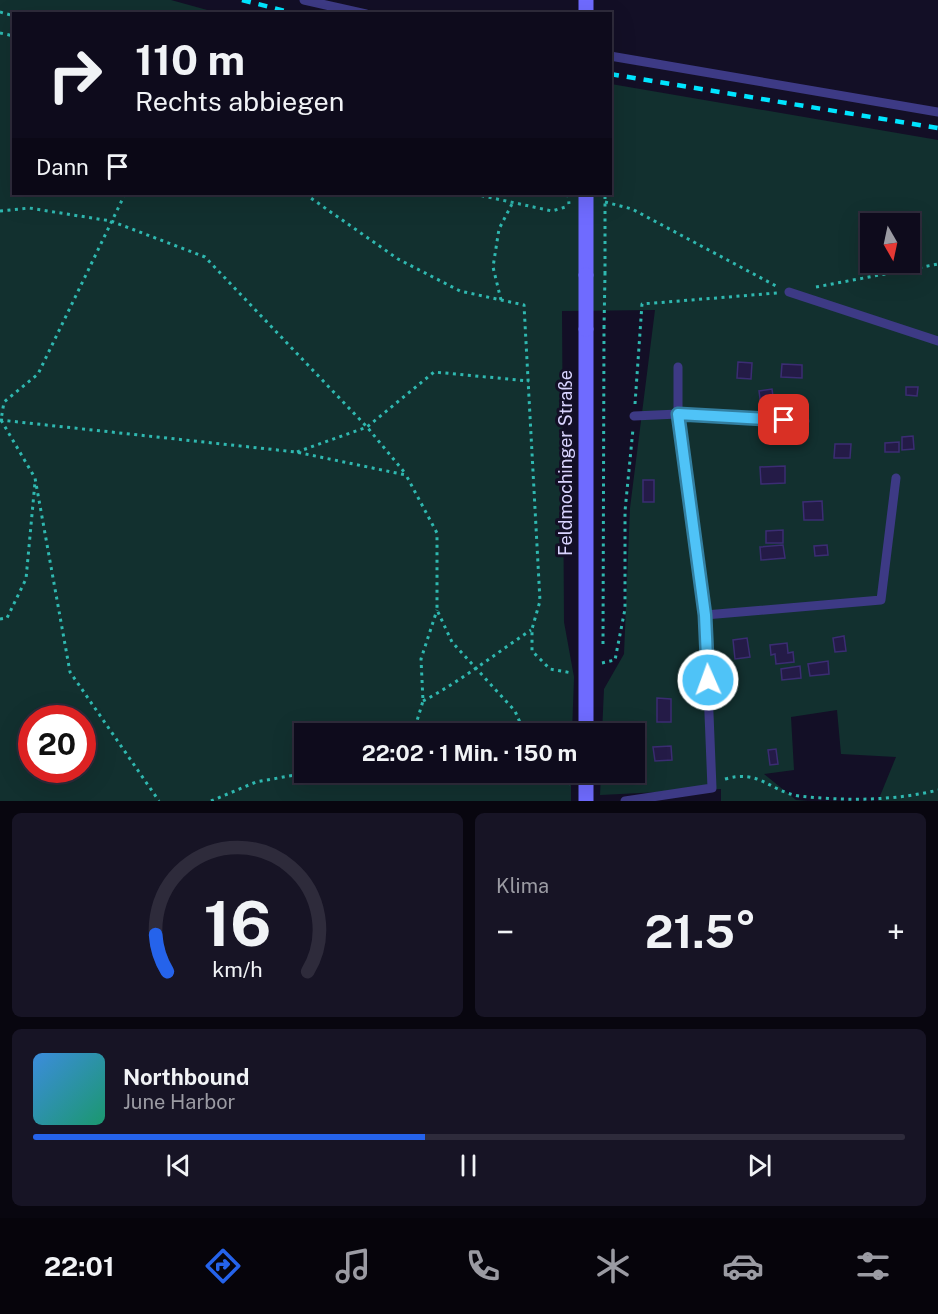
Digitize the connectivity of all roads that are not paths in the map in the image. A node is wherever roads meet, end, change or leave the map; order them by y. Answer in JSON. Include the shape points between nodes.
{"nodes":[{"id":1,"x":304,"y":0,"type":"edge"},
{"id":2,"x":357,"y":12,"type":"edge"},
{"id":3,"x":612,"y":56,"type":"edge"},
{"id":4,"x":938,"y":112,"type":"edge"},
{"id":5,"x":586,"y":195,"type":"edge"},
{"id":6,"x":789,"y":292,"type":"road end"},
{"id":7,"x":938,"y":341,"type":"edge"},
{"id":8,"x":678,"y":367,"type":"dead end"},
{"id":9,"x":678,"y":414,"type":"junction"},
{"id":10,"x":634,"y":416,"type":"road end"},
{"id":11,"x":805,"y":421,"type":"dead end"},
{"id":12,"x":896,"y":478,"type":"dead end"},
{"id":13,"x":705,"y":615,"type":"junction"},
{"id":14,"x":586,"y":723,"type":"edge"},
{"id":15,"x":586,"y":783,"type":"edge"},
{"id":16,"x":586,"y":801,"type":"edge"},
{"id":17,"x":625,"y":801,"type":"edge"}],
"edges":[{"from":1,"to":2,"type":"lane"},
{"from":3,"to":4,"type":"lane"},
{"from":5,"to":14,"type":"main road","name":"Feldmochinger Straße","bridge":true},
{"from":6,"to":7,"type":"lane"},
{"from":8,"to":9,"type":"lane"},
{"from":9,"to":10,"type":"lane"},
{"from":9,"to":11,"type":"lane"},
{"from":9,"to":13,"type":"lane"},
{"from":12,"to":13,"type":"lane","via":[[881,600]]},
{"from":13,"to":17,"type":"lane","via":[[712,788]]},
{"from":15,"to":16,"type":"main road"}]}
